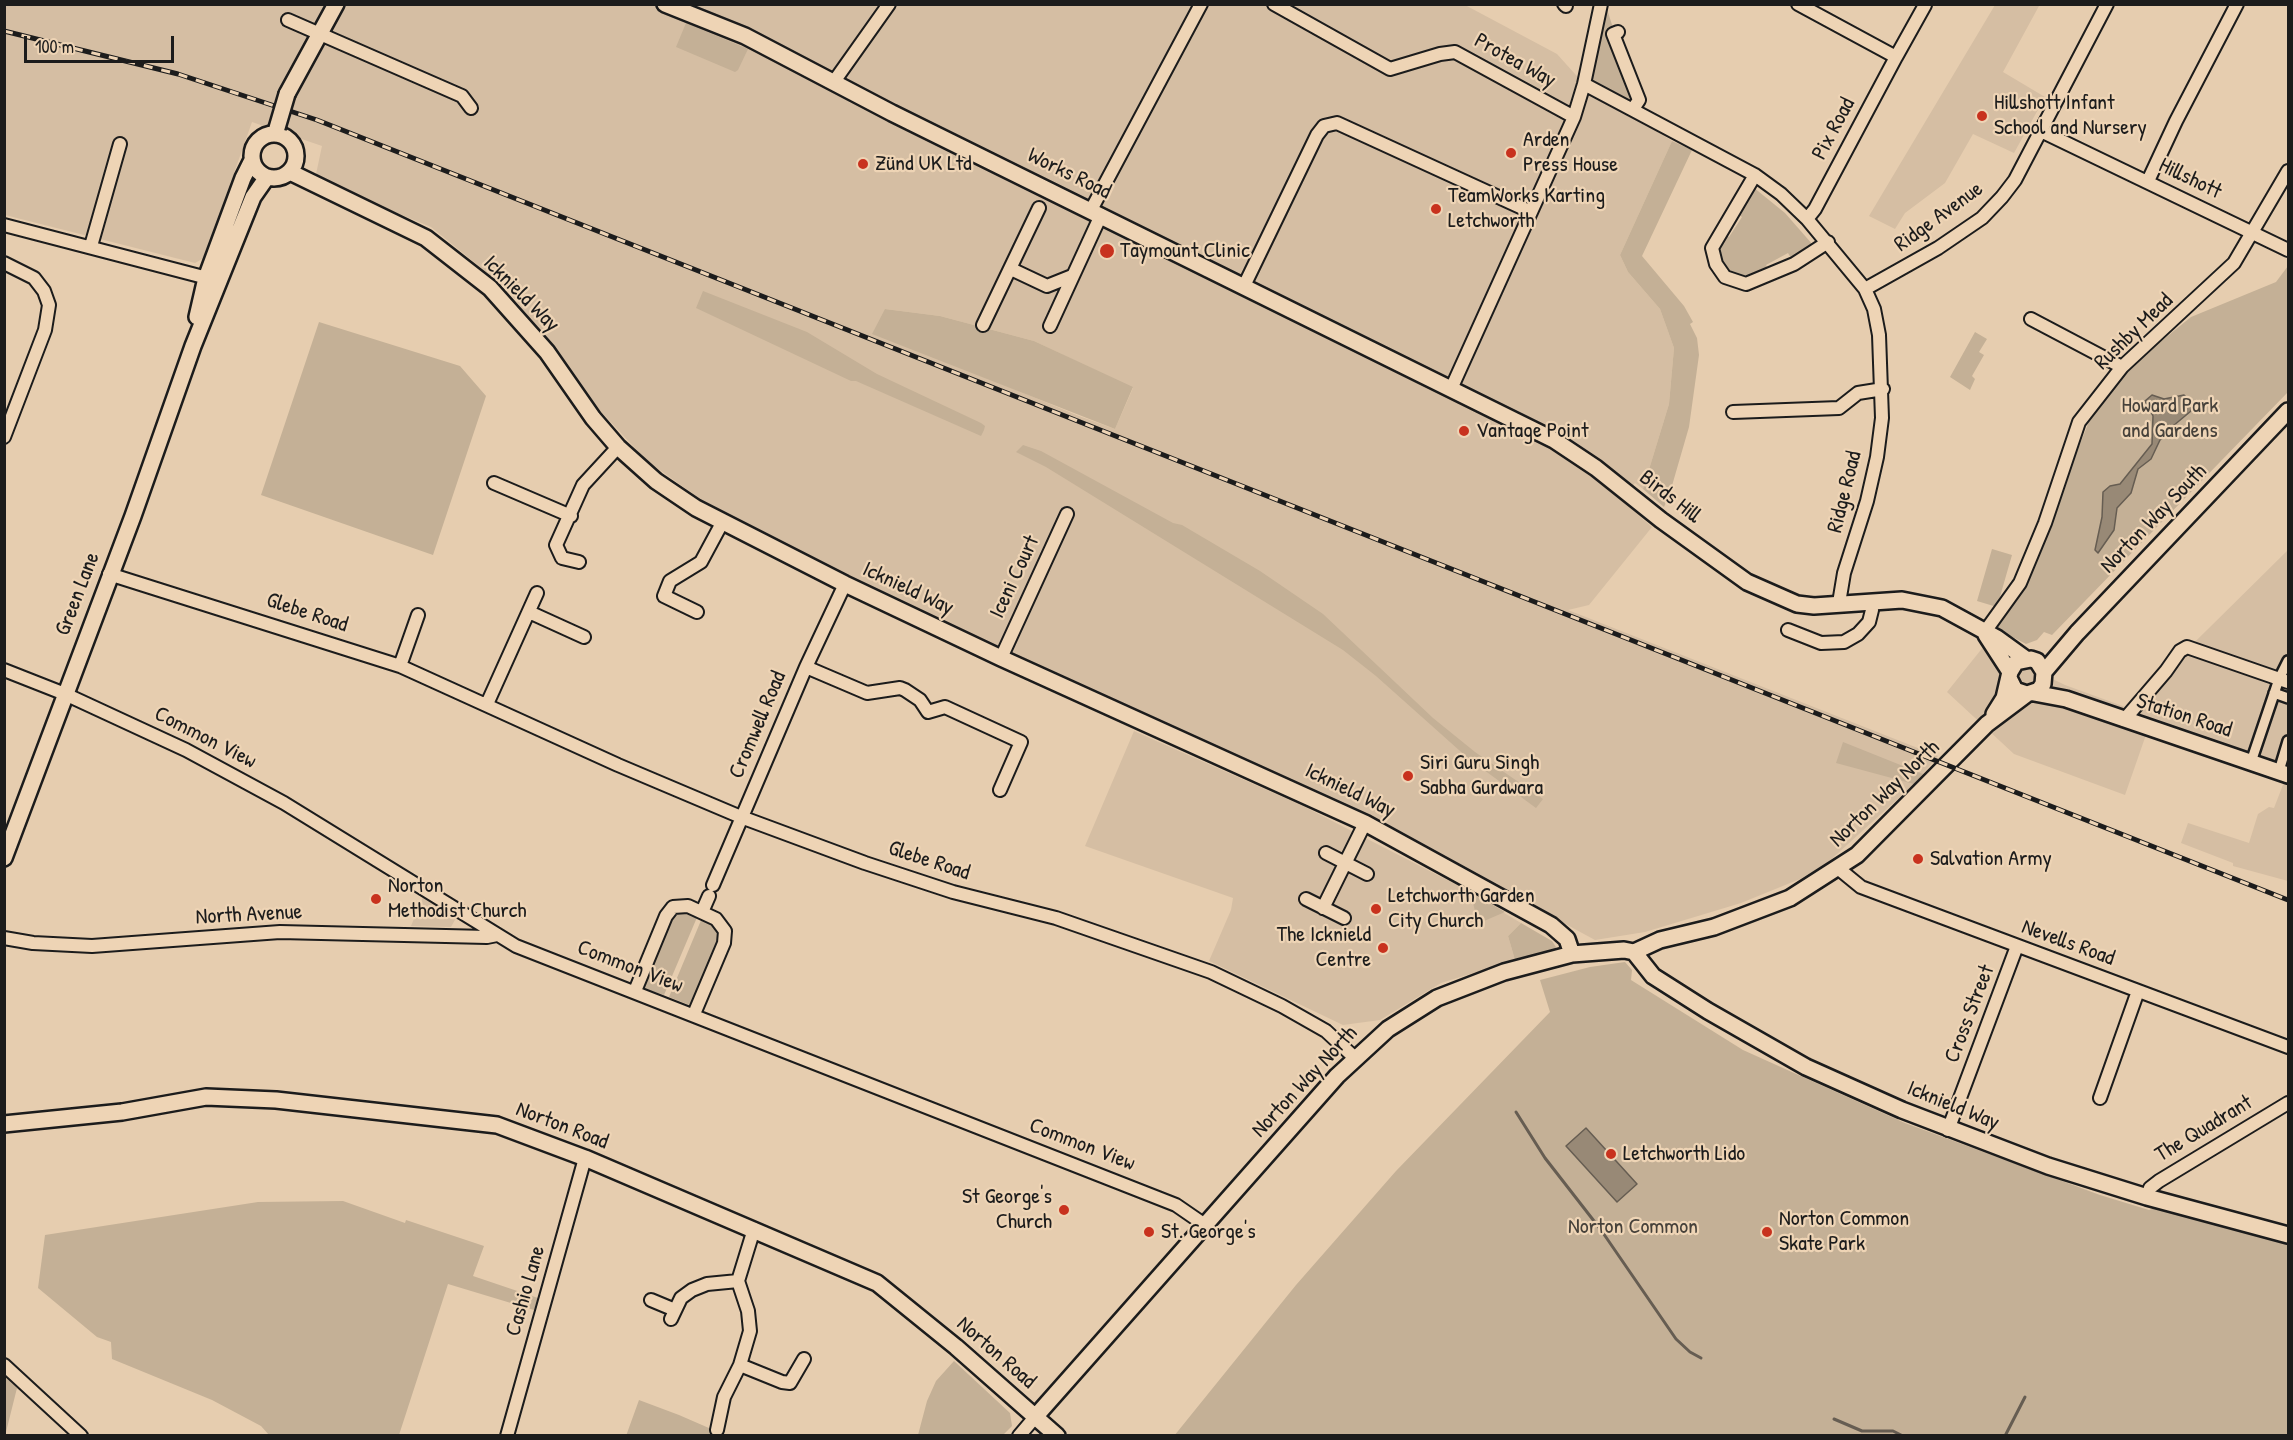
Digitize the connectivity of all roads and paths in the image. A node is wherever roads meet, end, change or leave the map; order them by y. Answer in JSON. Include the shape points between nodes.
{"nodes":[{"id":1,"x":336,"y":4,"type":"edge"},
{"id":2,"x":665,"y":4,"type":"edge"},
{"id":3,"x":889,"y":4,"type":"edge"},
{"id":4,"x":1202,"y":4,"type":"edge"},
{"id":5,"x":1274,"y":4,"type":"edge"},
{"id":6,"x":1600,"y":4,"type":"edge"},
{"id":7,"x":1798,"y":4,"type":"edge"},
{"id":8,"x":2108,"y":4,"type":"edge"},
{"id":9,"x":2237,"y":4,"type":"edge"},
{"id":10,"x":1924,"y":6,"type":"edge"},
{"id":11,"x":288,"y":20,"type":"dead end"},
{"id":12,"x":1618,"y":32,"type":"dead end"},
{"id":13,"x":318,"y":35,"type":"junction"},
{"id":14,"x":1896,"y":57,"type":"junction"},
{"id":15,"x":833,"y":83,"type":"junction"},
{"id":16,"x":1584,"y":84,"type":"junction"},
{"id":17,"x":471,"y":108,"type":"dead end"},
{"id":18,"x":1633,"y":109,"type":"junction"},
{"id":19,"x":1574,"y":117,"type":"junction"},
{"id":20,"x":277,"y":130,"type":"junction"},
{"id":21,"x":2041,"y":131,"type":"junction"},
{"id":22,"x":120,"y":144,"type":"dead end"},
{"id":23,"x":252,"y":160,"type":"junction"},
{"id":24,"x":2289,"y":171,"type":"edge"},
{"id":25,"x":290,"y":172,"type":"junction"},
{"id":26,"x":1755,"y":175,"type":"junction"},
{"id":27,"x":267,"y":177,"type":"junction"},
{"id":28,"x":2148,"y":182,"type":"junction"},
{"id":29,"x":1039,"y":208,"type":"dead end"},
{"id":30,"x":1529,"y":212,"type":"junction"},
{"id":31,"x":1096,"y":213,"type":"junction"},
{"id":32,"x":1808,"y":219,"type":"junction"},
{"id":33,"x":4,"y":225,"type":"edge"},
{"id":34,"x":2252,"y":231,"type":"junction"},
{"id":35,"x":1828,"y":242,"type":"junction"},
{"id":36,"x":91,"y":246,"type":"junction"},
{"id":37,"x":2289,"y":250,"type":"edge"},
{"id":38,"x":4,"y":263,"type":"edge"},
{"id":39,"x":1011,"y":269,"type":"junction"},
{"id":40,"x":1072,"y":276,"type":"junction"},
{"id":41,"x":213,"y":280,"type":"junction"},
{"id":42,"x":1244,"y":286,"type":"junction"},
{"id":43,"x":1865,"y":289,"type":"junction"},
{"id":44,"x":2031,"y":318,"type":"dead end"},
{"id":45,"x":983,"y":325,"type":"dead end"},
{"id":46,"x":1050,"y":326,"type":"dead end"},
{"id":47,"x":2122,"y":367,"type":"junction"},
{"id":48,"x":1450,"y":389,"type":"junction"},
{"id":49,"x":1883,"y":389,"type":"junction"},
{"id":50,"x":2289,"y":411,"type":"edge"},
{"id":51,"x":1733,"y":412,"type":"dead end"},
{"id":52,"x":4,"y":437,"type":"edge"},
{"id":53,"x":618,"y":447,"type":"junction"},
{"id":54,"x":494,"y":483,"type":"dead end"},
{"id":55,"x":1067,"y":514,"type":"dead end"},
{"id":56,"x":571,"y":516,"type":"junction"},
{"id":57,"x":722,"y":523,"type":"junction"},
{"id":58,"x":579,"y":562,"type":"dead end"},
{"id":59,"x":109,"y":573,"type":"junction"},
{"id":60,"x":845,"y":584,"type":"junction"},
{"id":61,"x":537,"y":593,"type":"dead end"},
{"id":62,"x":1870,"y":601,"type":"junction"},
{"id":63,"x":1839,"y":603,"type":"junction"},
{"id":64,"x":529,"y":612,"type":"junction"},
{"id":65,"x":697,"y":612,"type":"dead end"},
{"id":66,"x":418,"y":615,"type":"dead end"},
{"id":67,"x":1788,"y":630,"type":"dead end"},
{"id":68,"x":1984,"y":633,"type":"junction"},
{"id":69,"x":2077,"y":633,"type":"junction"},
{"id":70,"x":584,"y":637,"type":"dead end"},
{"id":71,"x":1001,"y":658,"type":"junction"},
{"id":72,"x":2028,"y":659,"type":"junction"},
{"id":73,"x":2289,"y":661,"type":"edge"},
{"id":74,"x":400,"y":666,"type":"junction"},
{"id":75,"x":806,"y":667,"type":"junction"},
{"id":76,"x":4,"y":670,"type":"edge"},
{"id":77,"x":2010,"y":675,"type":"junction"},
{"id":78,"x":2044,"y":675,"type":"junction"},
{"id":79,"x":2284,"y":680,"type":"edge"},
{"id":80,"x":2274,"y":693,"type":"junction"},
{"id":81,"x":65,"y":694,"type":"junction"},
{"id":82,"x":2030,"y":694,"type":"junction"},
{"id":83,"x":2289,"y":698,"type":"edge"},
{"id":84,"x":2066,"y":699,"type":"junction"},
{"id":85,"x":487,"y":704,"type":"junction"},
{"id":86,"x":2124,"y":720,"type":"junction"},
{"id":87,"x":1987,"y":724,"type":"junction"},
{"id":88,"x":2289,"y":741,"type":"edge"},
{"id":89,"x":2251,"y":762,"type":"junction"},
{"id":90,"x":2284,"y":773,"type":"edge"},
{"id":91,"x":1000,"y":790,"type":"dead end"},
{"id":92,"x":741,"y":817,"type":"junction"},
{"id":93,"x":1365,"y":823,"type":"junction"},
{"id":94,"x":1326,"y":853,"type":"dead end"},
{"id":95,"x":4,"y":858,"type":"edge"},
{"id":96,"x":1345,"y":863,"type":"junction"},
{"id":97,"x":1839,"y":868,"type":"junction"},
{"id":98,"x":1367,"y":874,"type":"dead end"},
{"id":99,"x":1306,"y":899,"type":"dead end"},
{"id":100,"x":1323,"y":908,"type":"junction"},
{"id":101,"x":702,"y":912,"type":"junction"},
{"id":102,"x":1344,"y":918,"type":"dead end"},
{"id":103,"x":497,"y":935,"type":"junction"},
{"id":104,"x":4,"y":938,"type":"edge"},
{"id":105,"x":2017,"y":946,"type":"junction"},
{"id":106,"x":1634,"y":952,"type":"junction"},
{"id":107,"x":1572,"y":954,"type":"junction"},
{"id":108,"x":635,"y":991,"type":"junction"},
{"id":109,"x":2138,"y":991,"type":"junction"},
{"id":110,"x":694,"y":1014,"type":"junction"},
{"id":111,"x":2289,"y":1047,"type":"edge"},
{"id":112,"x":1355,"y":1058,"type":"junction"},
{"id":113,"x":2100,"y":1098,"type":"dead end"},
{"id":114,"x":2289,"y":1103,"type":"edge"},
{"id":115,"x":4,"y":1124,"type":"edge"},
{"id":116,"x":1948,"y":1130,"type":"junction"},
{"id":117,"x":585,"y":1158,"type":"junction"},
{"id":118,"x":2147,"y":1197,"type":"junction"},
{"id":119,"x":1205,"y":1225,"type":"junction"},
{"id":120,"x":754,"y":1229,"type":"junction"},
{"id":121,"x":2289,"y":1235,"type":"edge"},
{"id":122,"x":738,"y":1281,"type":"junction"},
{"id":123,"x":651,"y":1300,"type":"dead end"},
{"id":124,"x":804,"y":1359,"type":"dead end"},
{"id":125,"x":4,"y":1365,"type":"edge"},
{"id":126,"x":740,"y":1365,"type":"junction"},
{"id":127,"x":1036,"y":1416,"type":"junction"},
{"id":128,"x":717,"y":1430,"type":"dead end"},
{"id":129,"x":81,"y":1436,"type":"edge"},
{"id":130,"x":507,"y":1436,"type":"edge"},
{"id":131,"x":1019,"y":1436,"type":"edge"},
{"id":132,"x":1057,"y":1436,"type":"edge"}],
"edges":[{"from":1,"to":13,"type":"street"},
{"from":2,"to":15,"type":"street","name":"Works Road","via":[[745,36]]},
{"from":3,"to":15,"type":"street"},
{"from":4,"to":31,"type":"street"},
{"from":5,"to":19,"type":"street","name":"Protea Way","via":[[1390,69],[1455,52]]},
{"from":6,"to":16,"type":"street"},
{"from":7,"to":14,"type":"street"},
{"from":8,"to":21,"type":"street","name":"Ridge Avenue"},
{"from":9,"to":28,"type":"street"},
{"from":10,"to":14,"type":"street","name":"Pix Road"},
{"from":11,"to":13,"type":"street"},
{"from":12,"to":18,"type":"street","via":[[1613,34],[1639,100]]},
{"from":13,"to":17,"type":"street","via":[[462,96]]},
{"from":13,"to":20,"type":"street","bridge":true,"via":[[287,94]]},
{"from":14,"to":32,"type":"street","name":"Pix Road"},
{"from":15,"to":31,"type":"street","name":"Works Road"},
{"from":16,"to":18,"type":"street","name":"Ridge Road"},
{"from":16,"to":19,"type":"street"},
{"from":18,"to":26,"type":"street","name":"Ridge Road"},
{"from":19,"to":30,"type":"street"},
{"from":20,"to":23,"type":"street","name":"Green Lane","via":[[257,143]]},
{"from":20,"to":25,"type":"street","via":[[296,151]]},
{"from":21,"to":28,"type":"street","name":"Hillshott"},
{"from":21,"to":43,"type":"street","name":"Ridge Avenue","via":[[2014,180],[1982,218],[1920,260]]},
{"from":22,"to":36,"type":"street"},
{"from":23,"to":27,"type":"street"},
{"from":23,"to":41,"type":"street","name":"Green Lane"},
{"from":24,"to":34,"type":"street","name":"Rushby Mead"},
{"from":25,"to":27,"type":"street","via":[[278,178]]},
{"from":25,"to":53,"type":"street","name":"Icknield Way","via":[[426,238],[490,288],[547,352]]},
{"from":26,"to":32,"type":"street","name":"Ridge Road"},
{"from":26,"to":35,"type":"street","via":[[1712,248],[1725,277],[1746,284],[1794,264]]},
{"from":27,"to":41,"type":"street","name":"Green Lane","via":[[253,197]]},
{"from":28,"to":34,"type":"street","name":"Hillshott"},
{"from":29,"to":39,"type":"street"},
{"from":30,"to":42,"type":"street","via":[[1337,123],[1324,126]]},
{"from":30,"to":48,"type":"street"},
{"from":31,"to":40,"type":"street"},
{"from":31,"to":42,"type":"street","name":"Works Road"},
{"from":32,"to":35,"type":"street","name":"Ridge Road"},
{"from":33,"to":36,"type":"street"},
{"from":34,"to":37,"type":"street","name":"Hillshott"},
{"from":34,"to":47,"type":"street","name":"Rushby Mead","via":[[2243,252],[2224,274]]},
{"from":35,"to":43,"type":"street","name":"Ridge Road"},
{"from":36,"to":41,"type":"street"},
{"from":38,"to":52,"type":"street","via":[[34,278],[49,305],[45,330]]},
{"from":39,"to":40,"type":"street","via":[[1047,286]]},
{"from":39,"to":45,"type":"street"},
{"from":40,"to":46,"type":"street"},
{"from":41,"to":59,"type":"street","name":"Green Lane","via":[[136,507]]},
{"from":42,"to":48,"type":"street","name":"Works Road"},
{"from":43,"to":49,"type":"street","name":"Ridge Road","via":[[1879,335]]},
{"from":44,"to":47,"type":"street"},
{"from":47,"to":68,"type":"street","name":"Rushby Mead","via":[[2079,422],[2020,583]]},
{"from":48,"to":63,"type":"street","name":"Birds Hill","via":[[1571,451],[1747,582],[1797,604]]},
{"from":49,"to":51,"type":"street","via":[[1858,393],[1839,408]]},
{"from":49,"to":63,"type":"street","name":"Ridge Road","via":[[1877,457]]},
{"from":50,"to":69,"type":"street","name":"Norton Way South"},
{"from":53,"to":56,"type":"street","via":[[583,485]]},
{"from":53,"to":57,"type":"street","name":"Icknield Way","via":[[664,487]]},
{"from":54,"to":56,"type":"street"},
{"from":55,"to":71,"type":"street","name":"Iceni Court"},
{"from":56,"to":58,"type":"street","via":[[556,545],[562,558]]},
{"from":57,"to":60,"type":"street","name":"Icknield Way"},
{"from":57,"to":65,"type":"street","via":[[701,562],[670,581],[664,596]]},
{"from":59,"to":74,"type":"street","name":"Glebe Road"},
{"from":59,"to":81,"type":"street","name":"Green Lane"},
{"from":60,"to":71,"type":"street","name":"Icknield Way"},
{"from":60,"to":75,"type":"street","name":"Cromwell Road"},
{"from":61,"to":64,"type":"street"},
{"from":62,"to":63,"type":"street","name":"Birds Hill"},
{"from":62,"to":67,"type":"street","via":[[1869,622],[1844,642],[1821,643]]},
{"from":62,"to":68,"type":"street","name":"Birds Hill","via":[[1902,600],[1942,608]]},
{"from":64,"to":70,"type":"street"},
{"from":64,"to":85,"type":"street"},
{"from":66,"to":74,"type":"street"},
{"from":68,"to":72,"type":"street","name":"Birds Hill"},
{"from":68,"to":77,"type":"street","name":"Birds Hill"},
{"from":69,"to":72,"type":"street","name":"Norton Way South","via":[[2041,656]]},
{"from":69,"to":78,"type":"street","name":"Norton Way South"},
{"from":71,"to":93,"type":"street","name":"Icknield Way"},
{"from":72,"to":77,"type":"street","via":[[2016,663]]},
{"from":72,"to":78,"type":"street","via":[[2037,662]]},
{"from":73,"to":79,"type":"street"},
{"from":74,"to":85,"type":"street","name":"Glebe Road"},
{"from":75,"to":91,"type":"street","via":[[867,693],[900,688],[920,700],[928,712],[945,707],[1021,742]]},
{"from":75,"to":92,"type":"street","name":"Cromwell Road"},
{"from":76,"to":81,"type":"street","name":"Common View"},
{"from":77,"to":82,"type":"street","via":[[2015,690]]},
{"from":77,"to":87,"type":"street","name":"Norton Way North","via":[[2004,698]]},
{"from":78,"to":82,"type":"street","via":[[2043,684]]},
{"from":78,"to":84,"type":"street","name":"Station Road"},
{"from":79,"to":80,"type":"street"},
{"from":79,"to":86,"type":"street","via":[[2187,646]]},
{"from":80,"to":83,"type":"street"},
{"from":80,"to":89,"type":"street"},
{"from":81,"to":95,"type":"street","name":"Green Lane"},
{"from":81,"to":103,"type":"street","name":"Common View","via":[[186,750],[284,802]]},
{"from":82,"to":84,"type":"street","name":"Station Road"},
{"from":82,"to":87,"type":"street","name":"Norton Way North"},
{"from":84,"to":86,"type":"street","name":"Station Road"},
{"from":85,"to":92,"type":"street","name":"Glebe Road"},
{"from":86,"to":89,"type":"street","name":"Station Road"},
{"from":87,"to":97,"type":"street","name":"Norton Way North","via":[[1871,842]]},
{"from":88,"to":90,"type":"street"},
{"from":89,"to":90,"type":"street","name":"Station Road"},
{"from":92,"to":101,"type":"street","name":"Cromwell Road"},
{"from":92,"to":112,"type":"street","name":"Glebe Road","via":[[942,889],[1056,918],[1211,972],[1326,1031]]},
{"from":93,"to":96,"type":"street"},
{"from":93,"to":107,"type":"street","name":"Icknield Way","via":[[1551,926],[1567,939]]},
{"from":94,"to":96,"type":"street"},
{"from":96,"to":98,"type":"street"},
{"from":96,"to":100,"type":"street"},
{"from":97,"to":105,"type":"street","name":"Nevells Road","via":[[1861,886]]},
{"from":97,"to":106,"type":"street","name":"Norton Way North","via":[[1764,909],[1660,940]]},
{"from":99,"to":100,"type":"street"},
{"from":100,"to":102,"type":"street"},
{"from":101,"to":108,"type":"street","via":[[682,905],[666,916]]},
{"from":101,"to":110,"type":"street","via":[[716,919],[725,932]]},
{"from":103,"to":104,"type":"street","name":"North Avenue","via":[[280,932],[92,945]]},
{"from":103,"to":108,"type":"street","name":"Common View","via":[[516,946]]},
{"from":105,"to":109,"type":"street","name":"Nevells Road"},
{"from":105,"to":116,"type":"street","name":"Cross Street"},
{"from":106,"to":107,"type":"street","name":"Norton Way North"},
{"from":106,"to":116,"type":"street","name":"Icknield Way","via":[[1660,981],[1789,1058]]},
{"from":107,"to":112,"type":"street","name":"Norton Way North","via":[[1488,977],[1437,998],[1388,1029]]},
{"from":108,"to":110,"type":"street","name":"Common View"},
{"from":109,"to":111,"type":"street","name":"Nevells Road"},
{"from":109,"to":113,"type":"street"},
{"from":110,"to":119,"type":"street","name":"Common View","via":[[1176,1205]]},
{"from":112,"to":119,"type":"street","name":"Norton Way North"},
{"from":114,"to":118,"type":"street","name":"The Quadrant","via":[[2159,1180]]},
{"from":115,"to":117,"type":"street","name":"Norton Road","via":[[122,1112],[206,1097],[276,1100],[496,1125]]},
{"from":116,"to":118,"type":"street","name":"Icknield Way"},
{"from":117,"to":120,"type":"street","name":"Norton Road"},
{"from":117,"to":130,"type":"street","name":"Cashio Lane"},
{"from":118,"to":121,"type":"street","name":"Icknield Way"},
{"from":119,"to":127,"type":"street","name":"Norton Way North"},
{"from":120,"to":122,"type":"street"},
{"from":120,"to":127,"type":"street","name":"Norton Road","via":[[877,1283]]},
{"from":122,"to":123,"type":"street","via":[[706,1284],[692,1290],[681,1298],[673,1314]]},
{"from":122,"to":126,"type":"street","via":[[750,1331]]},
{"from":124,"to":126,"type":"street","via":[[794,1381],[786,1383]]},
{"from":125,"to":129,"type":"street"},
{"from":126,"to":128,"type":"street","via":[[724,1397]]},
{"from":127,"to":131,"type":"street"},
{"from":127,"to":132,"type":"street","name":"Norton Road"}]}
